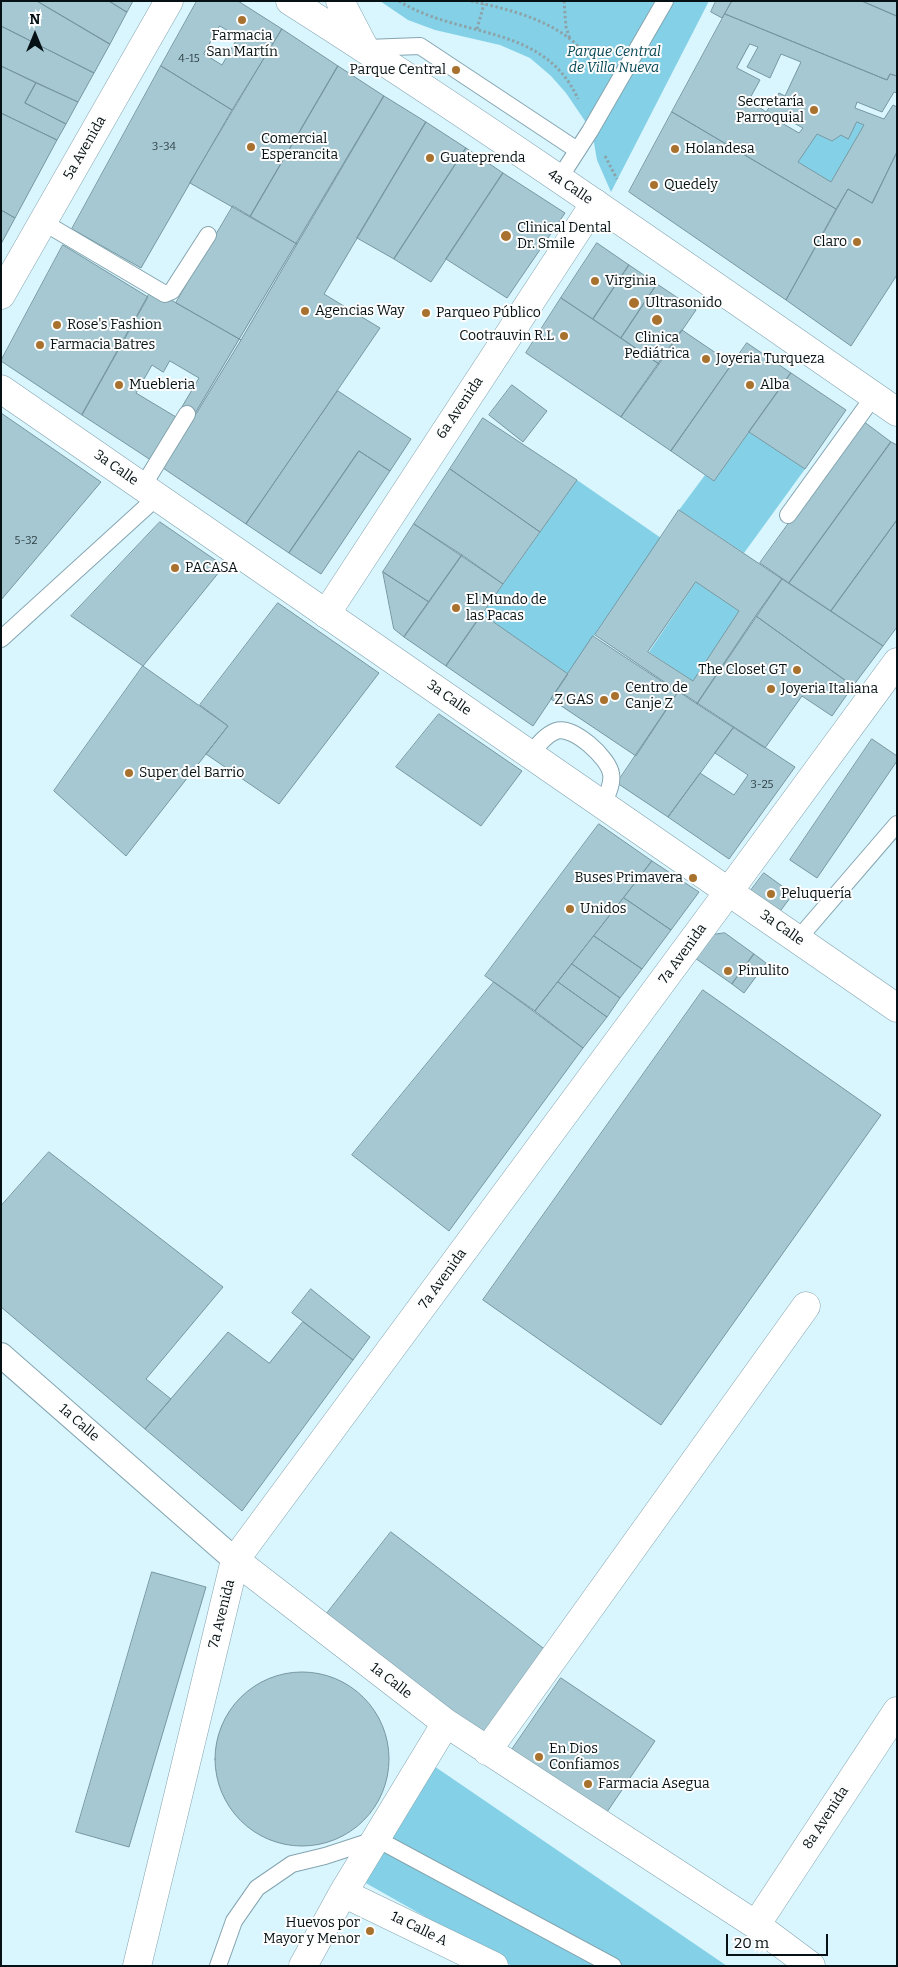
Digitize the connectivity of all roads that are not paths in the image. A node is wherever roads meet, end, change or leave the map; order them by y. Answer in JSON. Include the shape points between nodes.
{"nodes":[{"id":1,"x":169,"y":1,"type":"edge"},
{"id":2,"x":290,"y":1,"type":"edge"},
{"id":3,"x":340,"y":1,"type":"edge"},
{"id":4,"x":665,"y":1,"type":"edge"},
{"id":5,"x":365,"y":48,"type":"junction"},
{"id":6,"x":577,"y":150,"type":"junction"},
{"id":7,"x":559,"y":179,"type":"junction"},
{"id":8,"x":594,"y":203,"type":"junction"},
{"id":9,"x":43,"y":222,"type":"junction"},
{"id":10,"x":208,"y":235,"type":"dead end"},
{"id":11,"x":1,"y":295,"type":"edge"},
{"id":12,"x":1,"y":389,"type":"edge"},
{"id":13,"x":889,"y":403,"type":"edge"},
{"id":14,"x":187,"y":414,"type":"dead end"},
{"id":15,"x":150,"y":492,"type":"junction"},
{"id":16,"x":788,"y":515,"type":"dead end"},
{"id":17,"x":326,"y":614,"type":"junction"},
{"id":18,"x":1,"y":639,"type":"edge"},
{"id":19,"x":897,"y":662,"type":"edge"},
{"id":20,"x":531,"y":754,"type":"junction"},
{"id":21,"x":603,"y":804,"type":"junction"},
{"id":22,"x":897,"y":824,"type":"edge"},
{"id":23,"x":730,"y":891,"type":"junction"},
{"id":24,"x":798,"y":939,"type":"junction"},
{"id":25,"x":897,"y":1008,"type":"edge"},
{"id":26,"x":806,"y":1306,"type":"dead end"},
{"id":27,"x":1,"y":1355,"type":"edge"},
{"id":28,"x":235,"y":1560,"type":"junction"},
{"id":29,"x":897,"y":1711,"type":"edge"},
{"id":30,"x":446,"y":1723,"type":"junction"},
{"id":31,"x":486,"y":1751,"type":"junction"},
{"id":32,"x":377,"y":1839,"type":"junction"},
{"id":33,"x":343,"y":1893,"type":"junction"},
{"id":34,"x":756,"y":1925,"type":"junction"},
{"id":35,"x":138,"y":1966,"type":"edge"},
{"id":36,"x":218,"y":1966,"type":"edge"},
{"id":37,"x":303,"y":1966,"type":"edge"},
{"id":38,"x":494,"y":1966,"type":"edge"},
{"id":39,"x":613,"y":1966,"type":"edge"},
{"id":40,"x":811,"y":1966,"type":"edge"}],
"edges":[{"from":1,"to":9,"type":"street","name":"5a Avenida"},
{"from":2,"to":5,"type":"street","name":"4a Calle"},
{"from":3,"to":5,"type":"street"},
{"from":4,"to":6,"type":"lane"},
{"from":5,"to":6,"type":"lane","via":[[420,46]]},
{"from":5,"to":7,"type":"street","name":"4a Calle"},
{"from":6,"to":7,"type":"lane"},
{"from":7,"to":8,"type":"street","name":"4a Calle"},
{"from":8,"to":13,"type":"street","name":"4a Calle"},
{"from":8,"to":17,"type":"street","name":"6a Avenida"},
{"from":9,"to":10,"type":"lane","via":[[165,294],[172,291]]},
{"from":9,"to":11,"type":"street","name":"5a Avenida"},
{"from":12,"to":15,"type":"street","name":"3a Calle"},
{"from":13,"to":16,"type":"lane"},
{"from":14,"to":15,"type":"lane"},
{"from":15,"to":17,"type":"street","name":"3a Calle"},
{"from":15,"to":18,"type":"lane"},
{"from":17,"to":20,"type":"street","name":"3a Calle"},
{"from":19,"to":23,"type":"street","name":"7a Avenida"},
{"from":20,"to":21,"type":"street","name":"3a Calle"},
{"from":20,"to":21,"type":"lane","via":[[543,739],[556,731],[565,730],[576,735],[598,753],[612,775]]},
{"from":21,"to":23,"type":"street","name":"3a Calle"},
{"from":22,"to":24,"type":"lane"},
{"from":23,"to":24,"type":"street","name":"3a Calle"},
{"from":23,"to":28,"type":"street","name":"7a Avenida"},
{"from":24,"to":25,"type":"street","name":"3a Calle"},
{"from":26,"to":31,"type":"street"},
{"from":27,"to":28,"type":"street","name":"1a Calle"},
{"from":28,"to":30,"type":"street","name":"1a Calle"},
{"from":28,"to":35,"type":"street","name":"7a Avenida"},
{"from":29,"to":34,"type":"street","name":"8a Avenida"},
{"from":30,"to":31,"type":"street","name":"1a Calle"},
{"from":30,"to":32,"type":"street"},
{"from":31,"to":34,"type":"street","name":"1a Calle"},
{"from":32,"to":33,"type":"street"},
{"from":32,"to":36,"type":"lane","via":[[292,1864],[257,1888],[234,1921]]},
{"from":32,"to":39,"type":"lane"},
{"from":33,"to":37,"type":"street"},
{"from":33,"to":38,"type":"street","name":"1a Calle A"},
{"from":34,"to":40,"type":"street","name":"1a Calle"}]}
